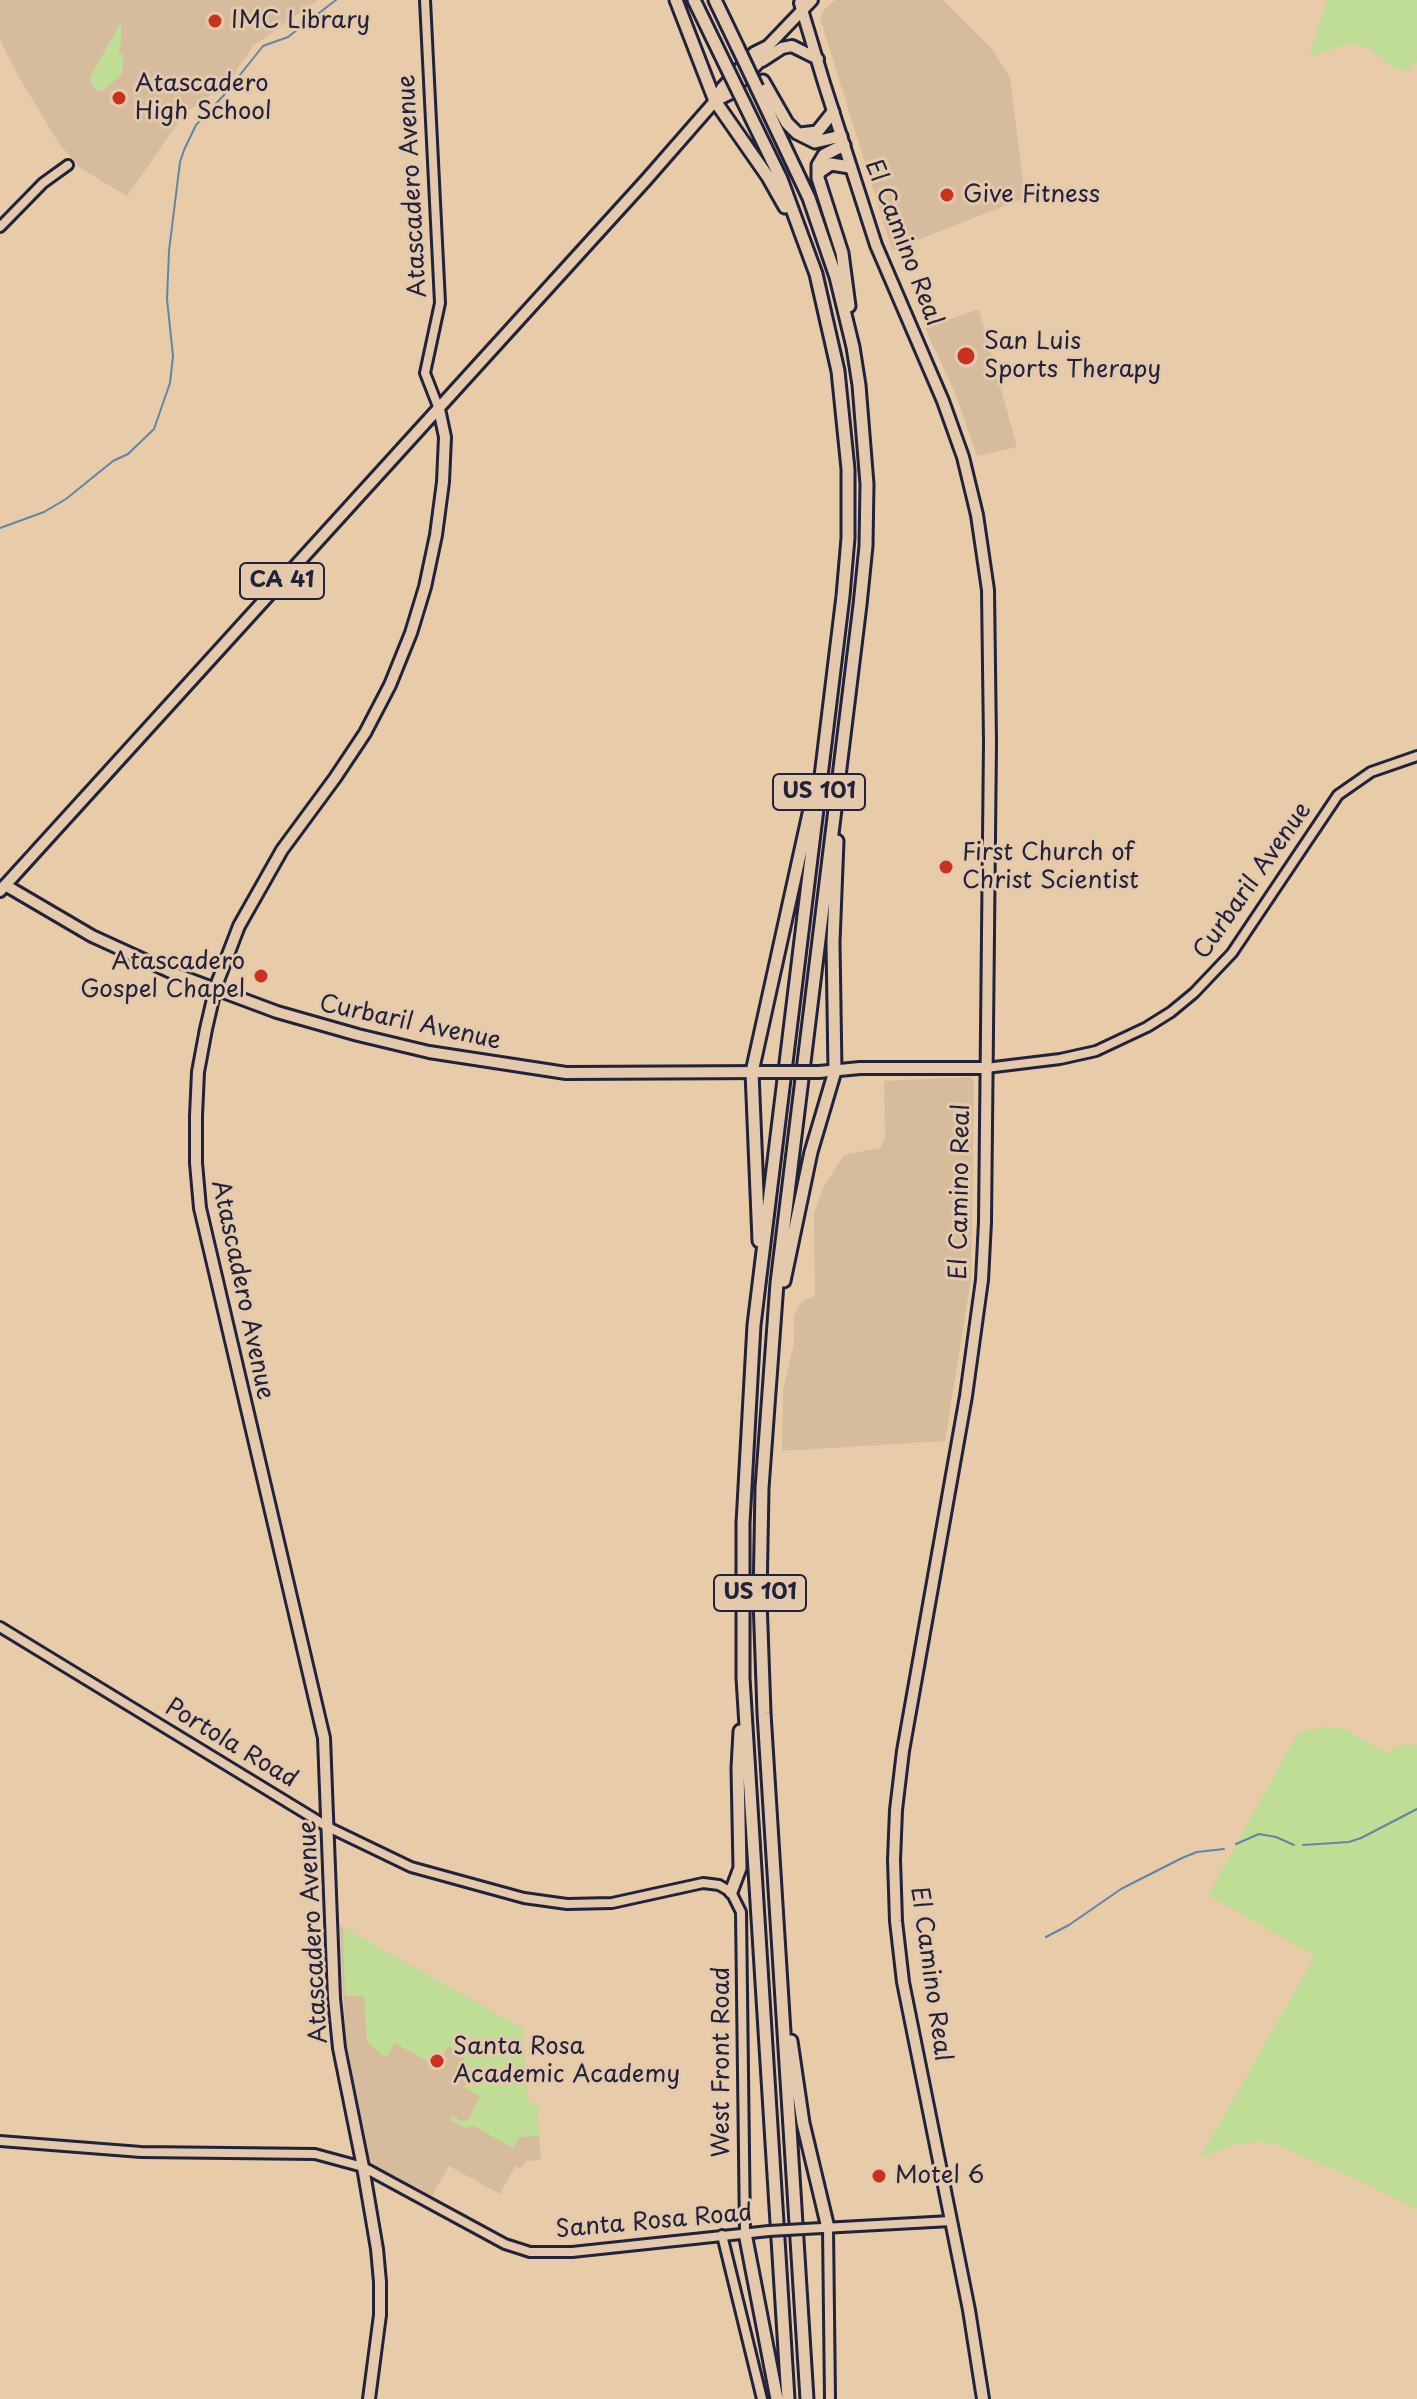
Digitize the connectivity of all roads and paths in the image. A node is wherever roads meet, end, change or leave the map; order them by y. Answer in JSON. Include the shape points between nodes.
{"nodes":[{"id":1,"x":425,"y":0,"type":"edge"},
{"id":2,"x":676,"y":0,"type":"edge"},
{"id":3,"x":694,"y":0,"type":"edge"},
{"id":4,"x":715,"y":0,"type":"edge"},
{"id":5,"x":812,"y":0,"type":"edge"},
{"id":6,"x":799,"y":3,"type":"edge"},
{"id":7,"x":768,"y":46,"type":"junction"},
{"id":8,"x":818,"y":59,"type":"junction"},
{"id":9,"x":752,"y":65,"type":"junction"},
{"id":10,"x":760,"y":84,"type":"junction"},
{"id":11,"x":715,"y":101,"type":"junction"},
{"id":12,"x":833,"y":112,"type":"junction"},
{"id":13,"x":797,"y":133,"type":"junction"},
{"id":14,"x":842,"y":140,"type":"junction"},
{"id":15,"x":68,"y":165,"type":"dead end"},
{"id":16,"x":850,"y":167,"type":"junction"},
{"id":17,"x":818,"y":173,"type":"junction"},
{"id":18,"x":0,"y":227,"type":"edge"},
{"id":19,"x":807,"y":246,"type":"junction"},
{"id":20,"x":853,"y":347,"type":"junction"},
{"id":21,"x":439,"y":409,"type":"junction"},
{"id":22,"x":825,"y":742,"type":"junction"},
{"id":23,"x":1417,"y":756,"type":"edge"},
{"id":24,"x":837,"y":790,"type":"junction"},
{"id":25,"x":2,"y":888,"type":"edge"},
{"id":26,"x":215,"y":990,"type":"junction"},
{"id":27,"x":986,"y":1068,"type":"junction"},
{"id":28,"x":835,"y":1071,"type":"junction"},
{"id":29,"x":752,"y":1072,"type":"junction"},
{"id":30,"x":761,"y":1262,"type":"junction"},
{"id":31,"x":771,"y":1344,"type":"junction"},
{"id":32,"x":0,"y":1627,"type":"edge"},
{"id":33,"x":743,"y":1678,"type":"junction"},
{"id":34,"x":328,"y":1827,"type":"junction"},
{"id":35,"x":731,"y":1892,"type":"junction"},
{"id":36,"x":779,"y":1954,"type":"junction"},
{"id":37,"x":0,"y":2141,"type":"edge"},
{"id":38,"x":363,"y":2167,"type":"junction"},
{"id":39,"x":951,"y":2221,"type":"junction"},
{"id":40,"x":828,"y":2228,"type":"junction"},
{"id":41,"x":745,"y":2233,"type":"junction"},
{"id":42,"x":722,"y":2235,"type":"junction"},
{"id":43,"x":369,"y":2399,"type":"edge"},
{"id":44,"x":762,"y":2399,"type":"edge"},
{"id":45,"x":777,"y":2399,"type":"edge"},
{"id":46,"x":788,"y":2399,"type":"edge"},
{"id":47,"x":807,"y":2399,"type":"edge"},
{"id":48,"x":830,"y":2399,"type":"edge"},
{"id":49,"x":983,"y":2399,"type":"edge"}],
"edges":[{"from":1,"to":21,"type":"street","name":"Atascadero Avenue","via":[[440,303],[425,373]]},
{"from":2,"to":11,"type":"highway"},
{"from":3,"to":19,"type":"highway","number":"US 101","bridge":true,"via":[[781,179]]},
{"from":4,"to":9,"type":"highway","number":"US 101","bridge":true},
{"from":5,"to":6,"type":"main road","number":"CA 41"},
{"from":6,"to":7,"type":"main road","name":"CA 41","number":"CA 41"},
{"from":6,"to":8,"type":"main road","name":"El Camino Real"},
{"from":7,"to":9,"type":"main road","name":"CA 41","number":"CA 41"},
{"from":7,"to":11,"type":"main road","name":"CA 41","number":"CA 41","via":[[754,53]]},
{"from":8,"to":9,"type":"main road","via":[[787,46]]},
{"from":8,"to":12,"type":"main road","name":"El Camino Real"},
{"from":9,"to":10,"type":"highway","number":"US 101","bridge":true},
{"from":9,"to":11,"type":"main road","name":"CA 41","number":"CA 41","via":[[729,94]]},
{"from":10,"to":13,"type":"highway"},
{"from":10,"to":20,"type":"highway","number":"US 101","via":[[818,222]]},
{"from":11,"to":19,"type":"highway","via":[[768,177]]},
{"from":11,"to":21,"type":"main road","name":"CA 41","number":"CA 41"},
{"from":12,"to":13,"type":"highway","via":[[817,132]]},
{"from":12,"to":14,"type":"main road","name":"El Camino Real"},
{"from":13,"to":14,"type":"highway","via":[[815,142]]},
{"from":14,"to":16,"type":"main road","name":"El Camino Real"},
{"from":14,"to":17,"type":"highway","via":[[824,155]]},
{"from":15,"to":18,"type":"street"},
{"from":16,"to":17,"type":"highway","via":[[831,164]]},
{"from":16,"to":27,"type":"main road","name":"El Camino Real","via":[[883,266],[958,443],[984,556],[990,647]]},
{"from":17,"to":20,"type":"highway","via":[[846,273]]},
{"from":19,"to":22,"type":"highway","number":"US 101","via":[[834,346],[848,469],[846,563]]},
{"from":20,"to":24,"type":"highway","number":"US 101","via":[[863,416],[867,515]]},
{"from":21,"to":25,"type":"main road","name":"CA 41","number":"CA 41"},
{"from":21,"to":26,"type":"main road","name":"Atascadero Avenue","via":[[445,437],[443,482],[425,587],[411,633],[365,733],[259,887]]},
{"from":22,"to":29,"type":"highway"},
{"from":22,"to":30,"type":"highway","number":"US 101"},
{"from":23,"to":27,"type":"street","name":"Curbaril Avenue","via":[[1371,772],[1338,795],[1232,953],[1171,1012],[1096,1051]]},
{"from":24,"to":28,"type":"highway"},
{"from":24,"to":31,"type":"highway","number":"US 101"},
{"from":25,"to":26,"type":"main road","name":"Curbaril Avenue","via":[[92,936]]},
{"from":26,"to":29,"type":"main road","name":"Curbaril Avenue","via":[[358,1035],[486,1062],[566,1073]]},
{"from":26,"to":34,"type":"main road","name":"Atascadero Avenue","via":[[198,1072],[200,1208],[320,1718]]},
{"from":27,"to":28,"type":"main road","name":"Curbaril Avenue","via":[[896,1074]]},
{"from":27,"to":39,"type":"main road","name":"El Camino Real","via":[[980,1298],[903,1751],[895,1837],[903,1982]]},
{"from":28,"to":29,"type":"main road","name":"Curbaril Avenue","bridge":true},
{"from":28,"to":31,"type":"highway","via":[[804,1181]]},
{"from":29,"to":30,"type":"highway"},
{"from":30,"to":33,"type":"highway","number":"US 101","via":[[745,1459]]},
{"from":31,"to":36,"type":"highway","number":"US 101","via":[[760,1614]]},
{"from":32,"to":34,"type":"street","name":"Portola Road"},
{"from":33,"to":35,"type":"highway","via":[[740,1868]]},
{"from":33,"to":46,"type":"highway","number":"US 101"},
{"from":34,"to":35,"type":"street","name":"Portola Road","via":[[411,1867],[546,1901],[612,1903],[703,1883]]},
{"from":34,"to":38,"type":"main road","name":"Atascadero Avenue","via":[[339,2048]]},
{"from":35,"to":41,"type":"street","name":"West Front Road","via":[[741,1912]]},
{"from":36,"to":40,"type":"highway","via":[[803,2123]]},
{"from":36,"to":47,"type":"highway","number":"US 101"},
{"from":37,"to":38,"type":"street","name":"Santa Rosa Road","via":[[141,2152],[303,2153]]},
{"from":38,"to":42,"type":"street","name":"Santa Rosa Road","via":[[505,2244],[530,2252]]},
{"from":38,"to":43,"type":"main road","name":"Atascadero Avenue","via":[[380,2282]]},
{"from":39,"to":40,"type":"street","name":"Santa Rosa Road"},
{"from":39,"to":49,"type":"main road","name":"El Camino Real"},
{"from":40,"to":41,"type":"street","name":"Santa Rosa Road","bridge":true},
{"from":40,"to":48,"type":"street"},
{"from":41,"to":42,"type":"street","name":"Santa Rosa Road"},
{"from":41,"to":45,"type":"highway"},
{"from":42,"to":44,"type":"street"}]}
